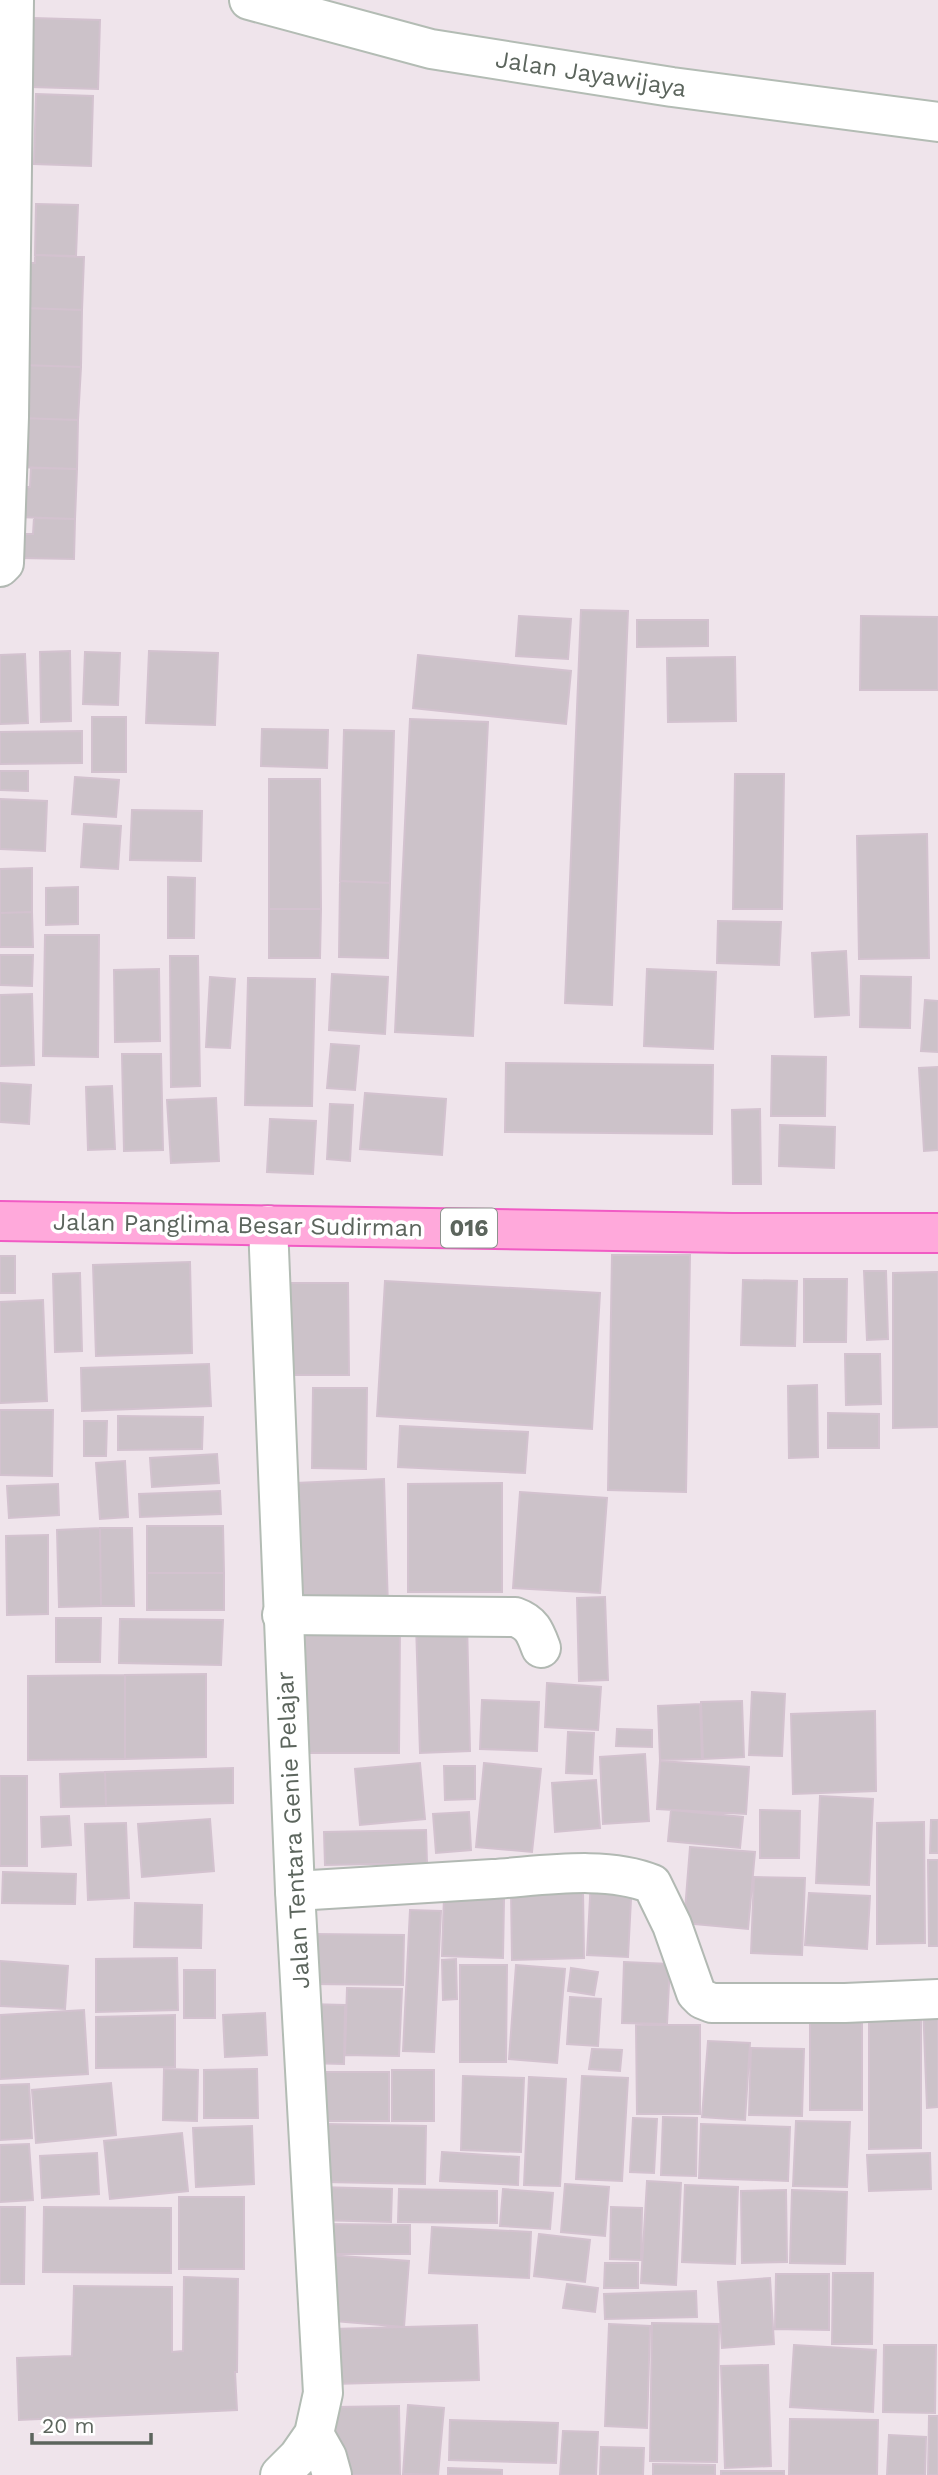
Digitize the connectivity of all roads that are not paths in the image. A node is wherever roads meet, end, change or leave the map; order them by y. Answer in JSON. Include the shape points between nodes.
{"nodes":[{"id":1,"x":14,"y":0,"type":"edge"},
{"id":2,"x":249,"y":0,"type":"edge"},
{"id":3,"x":938,"y":122,"type":"edge"},
{"id":4,"x":6,"y":216,"type":"edge"},
{"id":5,"x":0,"y":567,"type":"edge"},
{"id":6,"x":0,"y":1221,"type":"edge"},
{"id":7,"x":268,"y":1225,"type":"junction"},
{"id":8,"x":938,"y":1233,"type":"edge"},
{"id":9,"x":282,"y":1615,"type":"junction"},
{"id":10,"x":541,"y":1648,"type":"dead end"},
{"id":11,"x":295,"y":1891,"type":"junction"},
{"id":12,"x":938,"y":1999,"type":"edge"},
{"id":13,"x":314,"y":2434,"type":"junction"},
{"id":14,"x":281,"y":2475,"type":"edge"},
{"id":15,"x":332,"y":2475,"type":"edge"}],
"edges":[{"from":1,"to":4,"type":"street"},
{"from":2,"to":3,"type":"street","name":"Jalan Jayawijaya","via":[[431,49]]},
{"from":4,"to":5,"type":"street","via":[[9,417],[4,563]]},
{"from":6,"to":7,"type":"main road","name":"Jalan Panglima Besar Sudirman","number":"016"},
{"from":7,"to":8,"type":"main road","name":"Jalan Panglima Besar Sudirman","number":"016"},
{"from":7,"to":9,"type":"street","name":"Jalan Tentara Genie Pelajar"},
{"from":9,"to":10,"type":"street","via":[[515,1617],[534,1629]]},
{"from":9,"to":11,"type":"street","name":"Jalan Tentara Genie Pelajar"},
{"from":11,"to":12,"type":"street","via":[[598,1874],[635,1877],[652,1884],[662,1900],[702,1999],[712,2003],[845,2003]]},
{"from":11,"to":13,"type":"street","name":"Jalan Tentara Genie Pelajar","via":[[323,2393]]},
{"from":13,"to":14,"type":"street"},
{"from":13,"to":15,"type":"street"}]}
